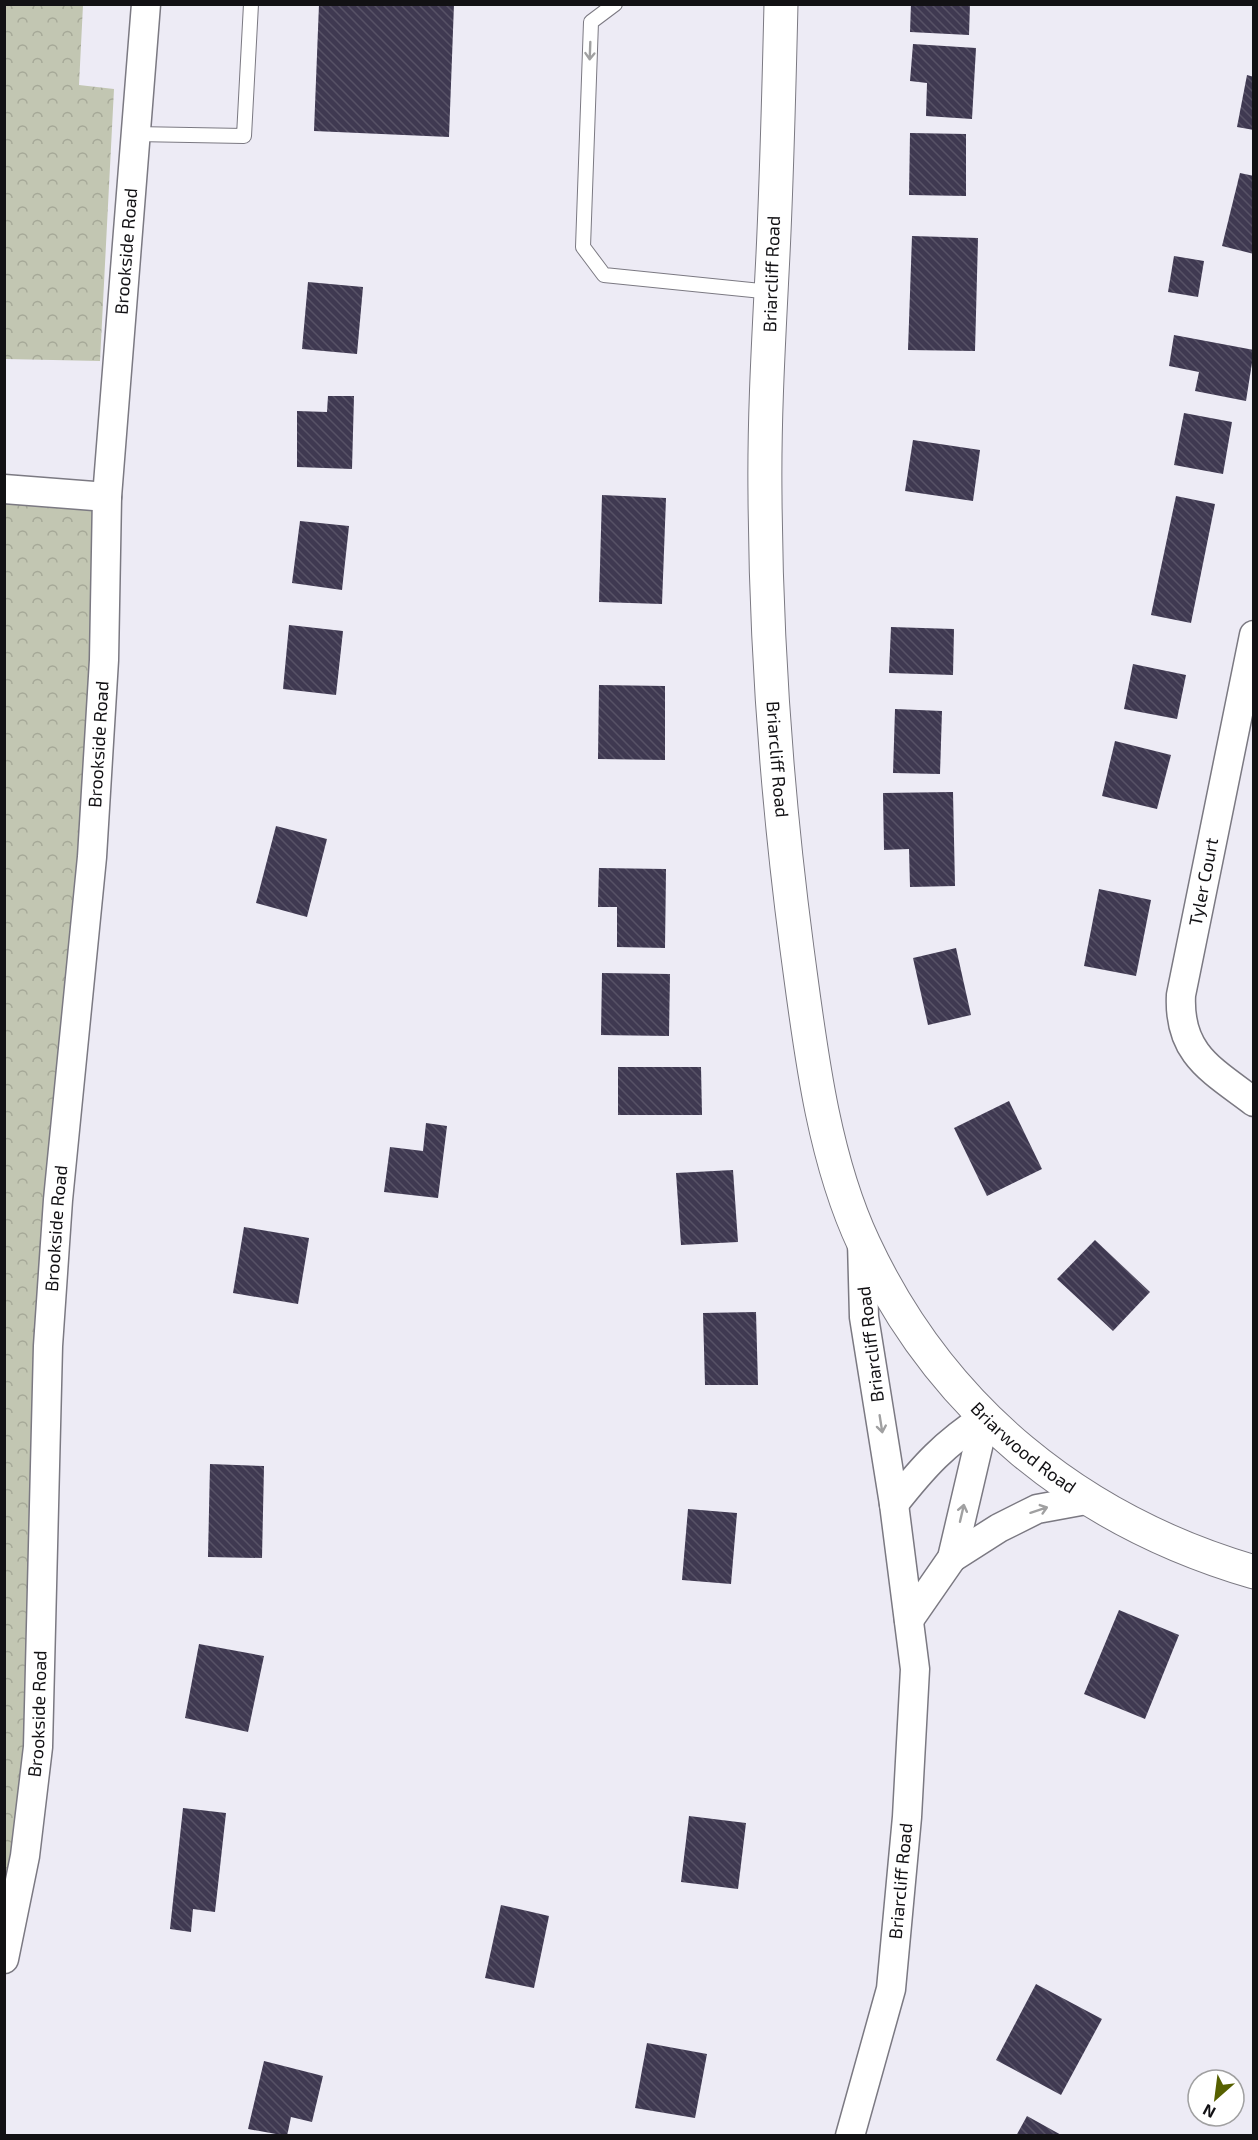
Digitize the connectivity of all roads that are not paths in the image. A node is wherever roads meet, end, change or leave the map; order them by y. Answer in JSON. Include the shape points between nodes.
{"nodes":[{"id":1,"x":146,"y":4,"type":"edge"},
{"id":2,"x":251,"y":4,"type":"edge"},
{"id":3,"x":615,"y":4,"type":"edge"},
{"id":4,"x":781,"y":4,"type":"edge"},
{"id":5,"x":135,"y":134,"type":"junction"},
{"id":6,"x":771,"y":292,"type":"junction"},
{"id":7,"x":4,"y":489,"type":"edge"},
{"id":8,"x":107,"y":497,"type":"junction"},
{"id":9,"x":1254,"y":635,"type":"edge"},
{"id":10,"x":1254,"y":1102,"type":"edge"},
{"id":11,"x":862,"y":1241,"type":"junction"},
{"id":12,"x":985,"y":1417,"type":"junction"},
{"id":13,"x":1086,"y":1500,"type":"junction"},
{"id":14,"x":894,"y":1504,"type":"junction"},
{"id":15,"x":952,"y":1558,"type":"junction"},
{"id":16,"x":1254,"y":1572,"type":"edge"},
{"id":17,"x":909,"y":1620,"type":"junction"},
{"id":18,"x":4,"y":1959,"type":"edge"},
{"id":19,"x":850,"y":2136,"type":"edge"}],
"edges":[{"from":1,"to":5,"type":"street","name":"Brookside Road"},
{"from":2,"to":5,"type":"lane","via":[[244,136]]},
{"from":3,"to":6,"type":"lane","one_way":true,"via":[[591,22],[583,248],[604,275]]},
{"from":4,"to":6,"type":"street","name":"Briarcliff Road"},
{"from":5,"to":8,"type":"street","name":"Brookside Road"},
{"from":6,"to":11,"type":"street","name":"Briarcliff Road","via":[[765,493],[777,768],[803,994],[828,1137]]},
{"from":7,"to":8,"type":"street"},
{"from":8,"to":18,"type":"street","name":"Brookside Road","via":[[104,660],[92,857],[58,1200],[48,1346],[38,1747],[25,1856]]},
{"from":9,"to":10,"type":"street","name":"Tyler Court","via":[[1180,1014],[1192,1050],[1204,1064]]},
{"from":11,"to":12,"type":"street","name":"Briarwood Road","via":[[895,1303],[935,1360]]},
{"from":11,"to":14,"type":"street","name":"Briarcliff Road","one_way":true,"via":[[864,1317]]},
{"from":12,"to":13,"type":"street","name":"Briarwood Road","via":[[1044,1470]]},
{"from":12,"to":14,"type":"street","via":[[954,1437],[928,1461]]},
{"from":15,"to":12,"type":"street","one_way":true},
{"from":15,"to":13,"type":"street","one_way":true,"via":[[1037,1509]]},
{"from":13,"to":16,"type":"street","name":"Briarwood Road","via":[[1140,1530]]},
{"from":14,"to":17,"type":"street","name":"Briarcliff Road"},
{"from":15,"to":17,"type":"street"},
{"from":17,"to":19,"type":"street","name":"Briarcliff Road","via":[[915,1669],[907,1817],[891,1989]]}]}
